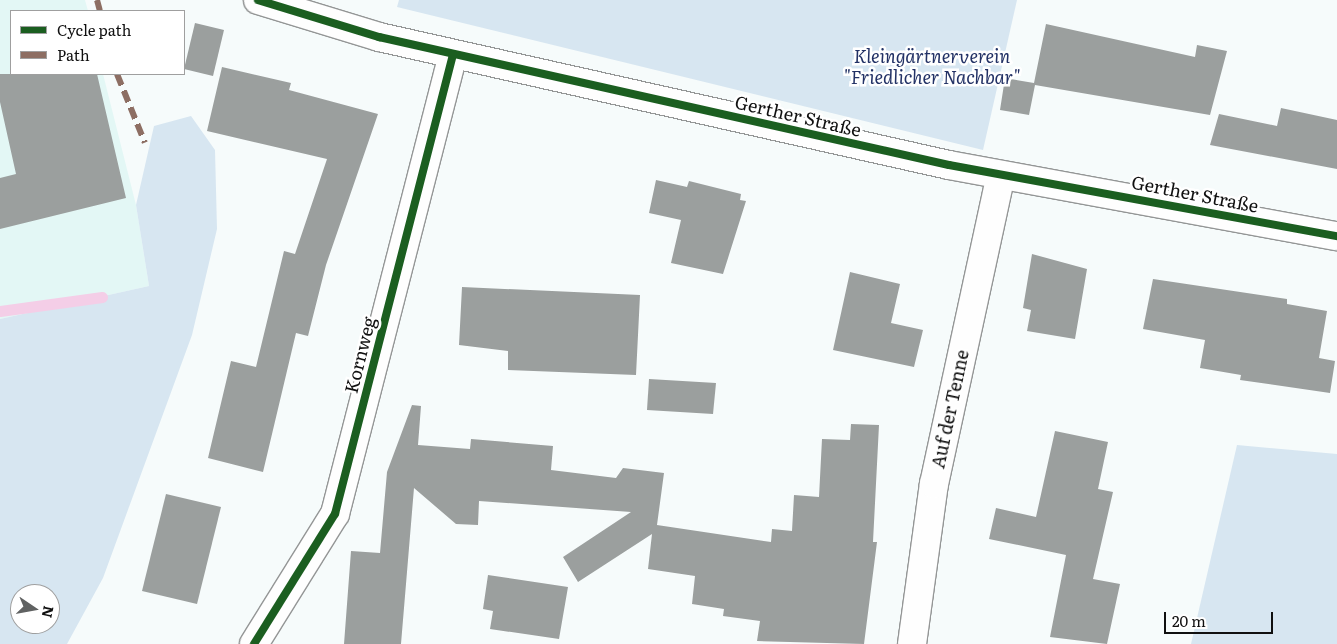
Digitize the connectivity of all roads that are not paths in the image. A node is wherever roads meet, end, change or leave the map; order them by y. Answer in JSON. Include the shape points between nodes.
{"nodes":[{"id":1,"x":258,"y":0,"type":"edge"},
{"id":2,"x":453,"y":55,"type":"junction"},
{"id":3,"x":1001,"y":176,"type":"junction"},
{"id":4,"x":1337,"y":236,"type":"edge"},
{"id":5,"x":254,"y":644,"type":"edge"},
{"id":6,"x":912,"y":644,"type":"edge"}],
"edges":[{"from":1,"to":2,"type":"street","name":"Gerther Straße","via":[[319,21]]},
{"from":2,"to":3,"type":"street","name":"Gerther Straße"},
{"from":2,"to":5,"type":"street","name":"Kornweg","via":[[335,514]]},
{"from":3,"to":4,"type":"street","name":"Gerther Straße"},
{"from":3,"to":6,"type":"street","name":"Auf der Tenne","via":[[934,484]]}]}
